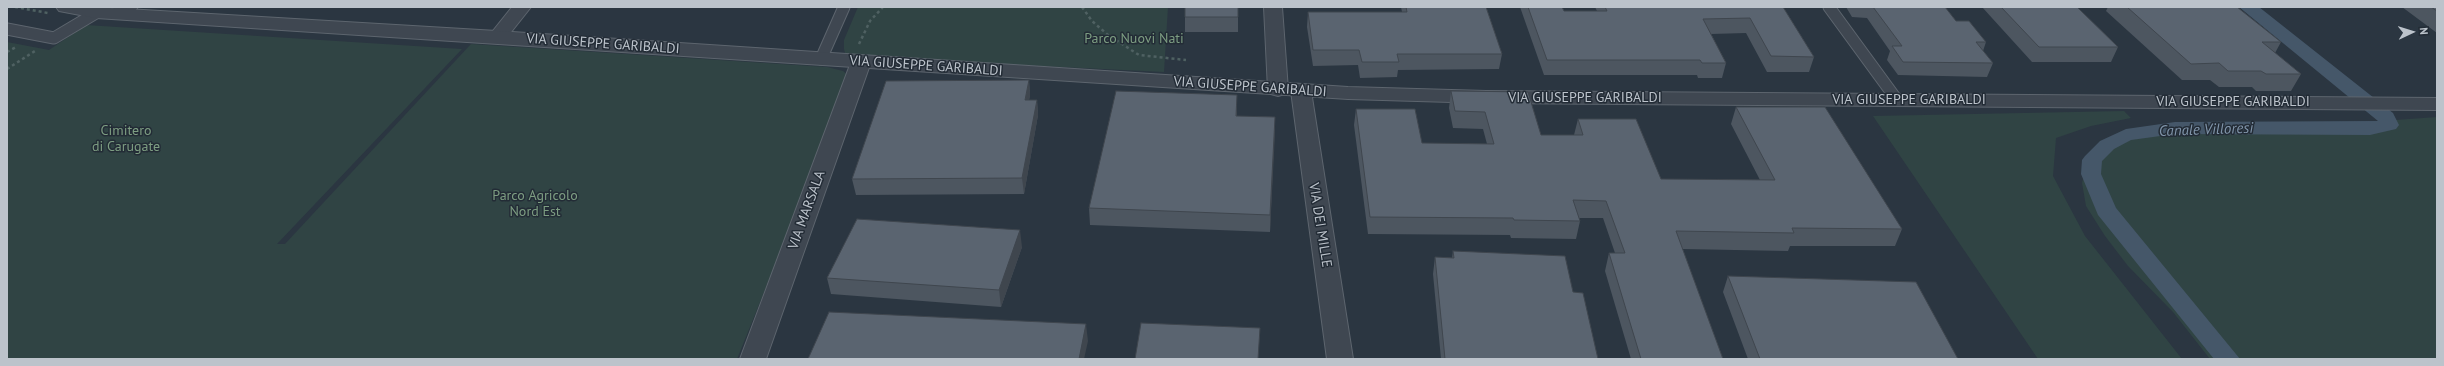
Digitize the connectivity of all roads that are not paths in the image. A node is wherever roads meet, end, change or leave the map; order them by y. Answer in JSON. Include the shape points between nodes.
{"nodes":[{"id":1,"x":65,"y":7,"type":"edge"},
{"id":2,"x":522,"y":7,"type":"edge"},
{"id":3,"x":844,"y":7,"type":"edge"},
{"id":4,"x":1273,"y":7,"type":"edge"},
{"id":5,"x":1829,"y":7,"type":"edge"},
{"id":6,"x":123,"y":10,"type":"edge"},
{"id":7,"x":96,"y":13,"type":"junction"},
{"id":8,"x":7,"y":29,"type":"edge"},
{"id":9,"x":497,"y":37,"type":"junction"},
{"id":10,"x":821,"y":59,"type":"junction"},
{"id":11,"x":856,"y":61,"type":"junction"},
{"id":12,"x":1278,"y":90,"type":"junction"},
{"id":13,"x":1300,"y":91,"type":"junction"},
{"id":14,"x":1897,"y":100,"type":"junction"},
{"id":15,"x":2437,"y":104,"type":"edge"},
{"id":16,"x":753,"y":359,"type":"edge"},
{"id":17,"x":1340,"y":359,"type":"edge"}],
"edges":[{"from":1,"to":7,"type":"street","name":"VIA GIUSEPPE GARIBALDI"},
{"from":2,"to":9,"type":"street"},
{"from":3,"to":10,"type":"lane"},
{"from":4,"to":12,"type":"street"},
{"from":5,"to":14,"type":"lane"},
{"from":6,"to":7,"type":"street","name":"VIA GIUSEPPE GARIBALDI"},
{"from":6,"to":9,"type":"street","name":"VIA GIUSEPPE GARIBALDI"},
{"from":7,"to":8,"type":"lane","via":[[54,38]]},
{"from":9,"to":10,"type":"street","name":"VIA GIUSEPPE GARIBALDI"},
{"from":10,"to":11,"type":"street","name":"VIA GIUSEPPE GARIBALDI"},
{"from":11,"to":12,"type":"street","name":"VIA GIUSEPPE GARIBALDI"},
{"from":11,"to":16,"type":"street","name":"VIA MARSALA"},
{"from":12,"to":13,"type":"street","name":"VIA GIUSEPPE GARIBALDI"},
{"from":13,"to":14,"type":"street","name":"VIA GIUSEPPE GARIBALDI","via":[[1480,97]]},
{"from":13,"to":17,"type":"street","name":"VIA DEI MILLE"},
{"from":14,"to":15,"type":"street","name":"VIA GIUSEPPE GARIBALDI"}]}
